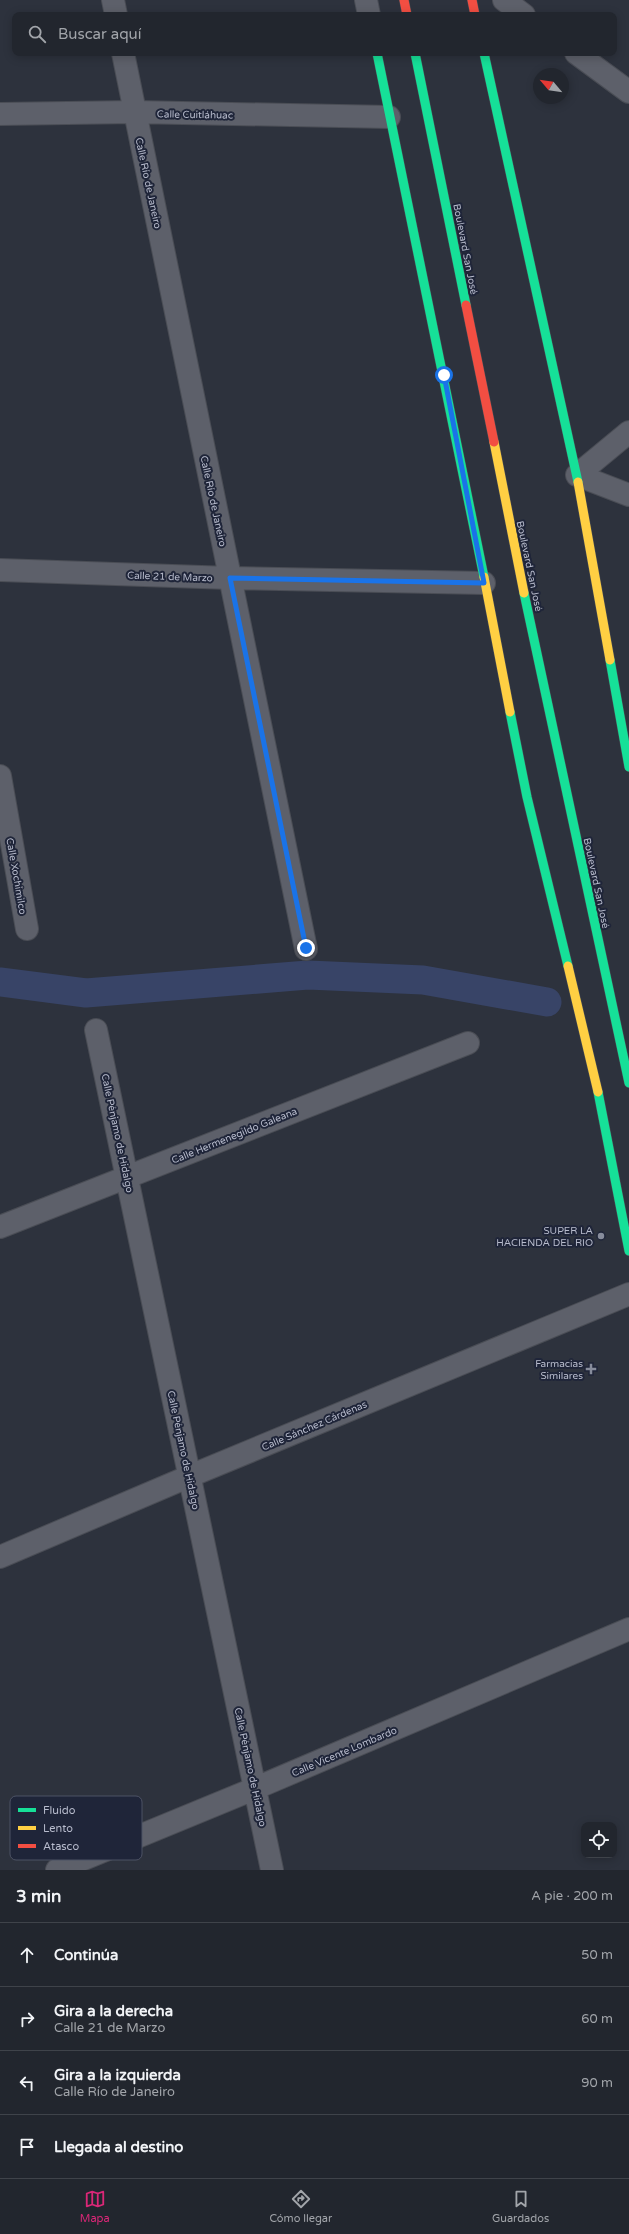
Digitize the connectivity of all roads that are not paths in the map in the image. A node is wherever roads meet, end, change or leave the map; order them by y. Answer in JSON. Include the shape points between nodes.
{"nodes":[{"id":1,"x":113,"y":0,"type":"edge"},
{"id":2,"x":366,"y":0,"type":"edge"},
{"id":3,"x":404,"y":0,"type":"edge"},
{"id":4,"x":472,"y":0,"type":"edge"},
{"id":5,"x":504,"y":0,"type":"edge"},
{"id":6,"x":115,"y":12,"type":"edge"},
{"id":7,"x":368,"y":12,"type":"edge"},
{"id":8,"x":406,"y":12,"type":"edge"},
{"id":9,"x":475,"y":12,"type":"edge"},
{"id":10,"x":520,"y":12,"type":"edge"},
{"id":11,"x":124,"y":56,"type":"edge"},
{"id":12,"x":378,"y":56,"type":"edge"},
{"id":13,"x":416,"y":56,"type":"edge"},
{"id":14,"x":485,"y":56,"type":"edge"},
{"id":15,"x":580,"y":56,"type":"edge"},
{"id":16,"x":629,"y":92,"type":"edge"},
{"id":17,"x":134,"y":112,"type":"junction"},
{"id":18,"x":0,"y":114,"type":"edge"},
{"id":19,"x":389,"y":117,"type":"junction"},
{"id":20,"x":629,"y":432,"type":"edge"},
{"id":21,"x":577,"y":475,"type":"junction"},
{"id":22,"x":629,"y":495,"type":"edge"},
{"id":23,"x":0,"y":570,"type":"edge"},
{"id":24,"x":230,"y":578,"type":"junction"},
{"id":25,"x":484,"y":583,"type":"junction"},
{"id":26,"x":629,"y":767,"type":"edge"},
{"id":27,"x":0,"y":776,"type":"edge"},
{"id":28,"x":27,"y":929,"type":"dead end"},
{"id":29,"x":306,"y":948,"type":"dead end"},
{"id":30,"x":96,"y":1030,"type":"dead end"},
{"id":31,"x":468,"y":1043,"type":"dead end"},
{"id":32,"x":629,"y":1083,"type":"edge"},
{"id":33,"x":127,"y":1178,"type":"junction"},
{"id":34,"x":0,"y":1226,"type":"edge"},
{"id":35,"x":629,"y":1251,"type":"edge"},
{"id":36,"x":629,"y":1294,"type":"edge"},
{"id":37,"x":190,"y":1476,"type":"junction"},
{"id":38,"x":0,"y":1557,"type":"edge"},
{"id":39,"x":629,"y":1630,"type":"edge"},
{"id":40,"x":256,"y":1788,"type":"junction"},
{"id":41,"x":142,"y":1835,"type":"edge"},
{"id":42,"x":82,"y":1860,"type":"edge"},
{"id":43,"x":58,"y":1870,"type":"edge"},
{"id":44,"x":272,"y":1870,"type":"edge"}],
"edges":[{"from":1,"to":6,"type":"street"},
{"from":2,"to":7,"type":"street"},
{"from":3,"to":8,"type":"main road"},
{"from":4,"to":9,"type":"main road"},
{"from":5,"to":10,"type":"street"},
{"from":11,"to":17,"type":"street","name":"Calle Río de Janeiro"},
{"from":12,"to":19,"type":"main road"},
{"from":13,"to":32,"type":"main road","name":"Boulevard San José","via":[[522,586]]},
{"from":14,"to":21,"type":"main road"},
{"from":15,"to":16,"type":"street"},
{"from":17,"to":18,"type":"street","name":"Calle Cuitláhuac"},
{"from":17,"to":19,"type":"street","name":"Calle Cuitláhuac"},
{"from":17,"to":24,"type":"street","name":"Calle Río de Janeiro"},
{"from":19,"to":25,"type":"main road","via":[[444,375]]},
{"from":20,"to":21,"type":"street"},
{"from":21,"to":22,"type":"street"},
{"from":21,"to":26,"type":"main road"},
{"from":23,"to":24,"type":"street","name":"Calle 21 de Marzo"},
{"from":24,"to":25,"type":"street","name":"Calle 21 de Marzo"},
{"from":24,"to":29,"type":"street","name":"Calle Río de Janeiro"},
{"from":25,"to":35,"type":"main road","via":[[527,797],[602,1109]]},
{"from":27,"to":28,"type":"street","name":"Calle Xochimilco"},
{"from":30,"to":33,"type":"street","name":"Calle Pénjamo de Hidalgo"},
{"from":31,"to":33,"type":"street","name":"Calle Hermenegildo Galeana"},
{"from":33,"to":34,"type":"street","name":"Calle Hermenegildo Galeana"},
{"from":33,"to":37,"type":"street","name":"Calle Pénjamo de Hidalgo"},
{"from":36,"to":37,"type":"street","name":"Calle Sánchez Cárdenas"},
{"from":37,"to":38,"type":"street","name":"Calle Sánchez Cárdenas"},
{"from":37,"to":40,"type":"street","name":"Calle Pénjamo de Hidalgo"},
{"from":39,"to":40,"type":"street","name":"Calle Vicente Lombardo"},
{"from":40,"to":41,"type":"street","name":"Calle Vicente Lombardo"},
{"from":40,"to":44,"type":"street","name":"Calle Pénjamo de Hidalgo"},
{"from":42,"to":43,"type":"street","name":"Calle Vicente Lombardo"}]}
